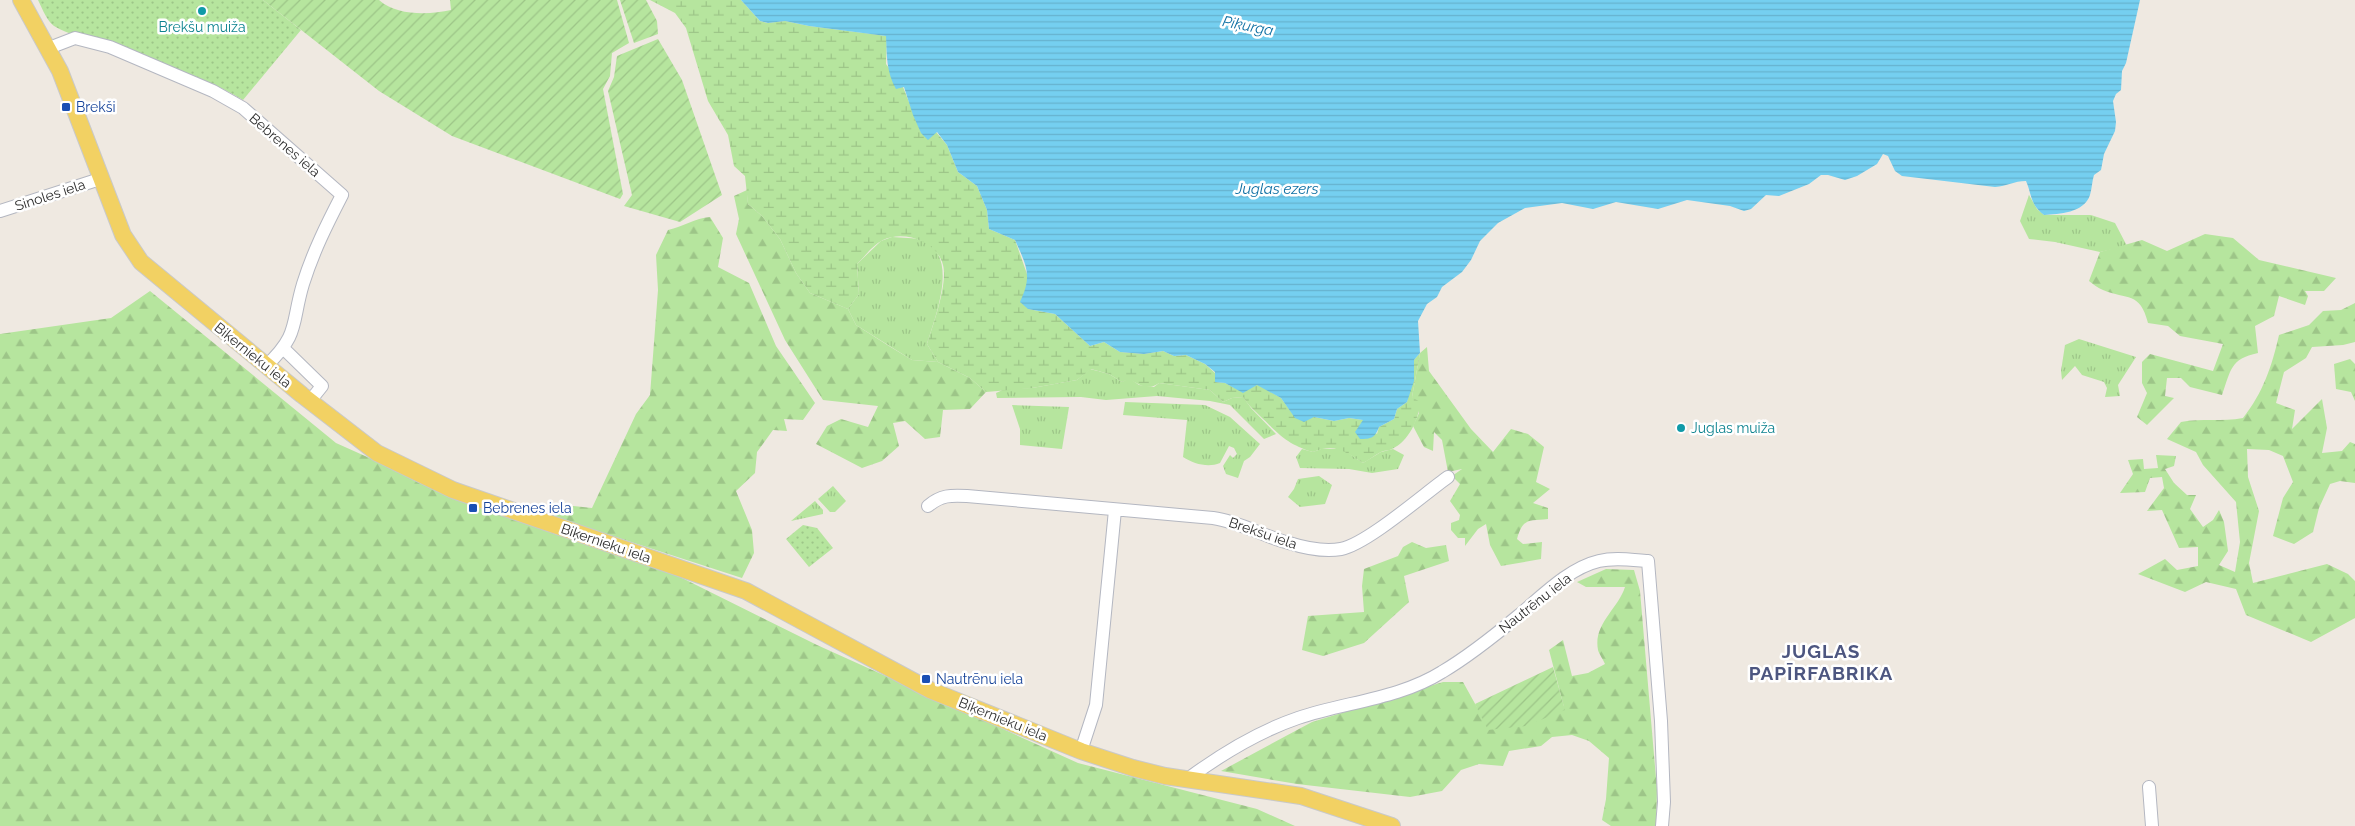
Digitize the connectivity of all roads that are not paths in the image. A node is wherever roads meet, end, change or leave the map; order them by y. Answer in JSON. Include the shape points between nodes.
{"nodes":[{"id":1,"x":21,"y":0,"type":"edge"},
{"id":2,"x":49,"y":48,"type":"junction"},
{"id":3,"x":100,"y":179,"type":"junction"},
{"id":4,"x":0,"y":212,"type":"edge"},
{"id":5,"x":284,"y":349,"type":"junction"},
{"id":6,"x":266,"y":366,"type":"junction"},
{"id":7,"x":310,"y":401,"type":"junction"},
{"id":8,"x":1448,"y":477,"type":"dead end"},
{"id":9,"x":928,"y":506,"type":"dead end"},
{"id":10,"x":1116,"y":510,"type":"junction"},
{"id":11,"x":1081,"y":751,"type":"junction"},
{"id":12,"x":1189,"y":778,"type":"junction"},
{"id":13,"x":2149,"y":786,"type":"dead end"},
{"id":14,"x":1392,"y":826,"type":"edge"},
{"id":15,"x":1662,"y":826,"type":"edge"},
{"id":16,"x":2152,"y":826,"type":"edge"}],
"edges":[{"from":1,"to":2,"type":"main road","name":"Biķernieku iela"},
{"from":2,"to":3,"type":"main road","name":"Biķernieku iela"},
{"from":2,"to":5,"type":"street","name":"Bebrenes iela","via":[[75,38],[110,47],[213,91],[242,108],[342,195],[323,232],[303,285],[292,333]]},
{"from":3,"to":4,"type":"street","name":"Sinoles iela"},
{"from":3,"to":6,"type":"main road","name":"Biķernieku iela","via":[[123,235],[141,262]]},
{"from":5,"to":6,"type":"street","name":"Bebrenes iela"},
{"from":5,"to":7,"type":"street","via":[[322,386]]},
{"from":6,"to":7,"type":"main road","name":"Biķernieku iela"},
{"from":7,"to":11,"type":"main road","name":"Biķernieku iela","via":[[377,453],[453,490],[746,591],[930,690]]},
{"from":8,"to":10,"type":"street","name":"Brekšu iela","via":[[1366,538],[1342,549],[1306,548],[1286,543],[1231,520]]},
{"from":9,"to":10,"type":"street","name":"Brekšu iela","via":[[937,498],[948,495]]},
{"from":10,"to":11,"type":"street","via":[[1096,706]]},
{"from":11,"to":12,"type":"main road","name":"Biķernieku iela","via":[[1165,776]]},
{"from":12,"to":14,"type":"main road","name":"Biķernieku iela","via":[[1301,796]]},
{"from":12,"to":15,"type":"street","name":"Nautrēnu iela","via":[[1256,734],[1298,718],[1411,687],[1442,673],[1587,564],[1612,558],[1648,561],[1661,721]]},
{"from":13,"to":16,"type":"street"}]}
